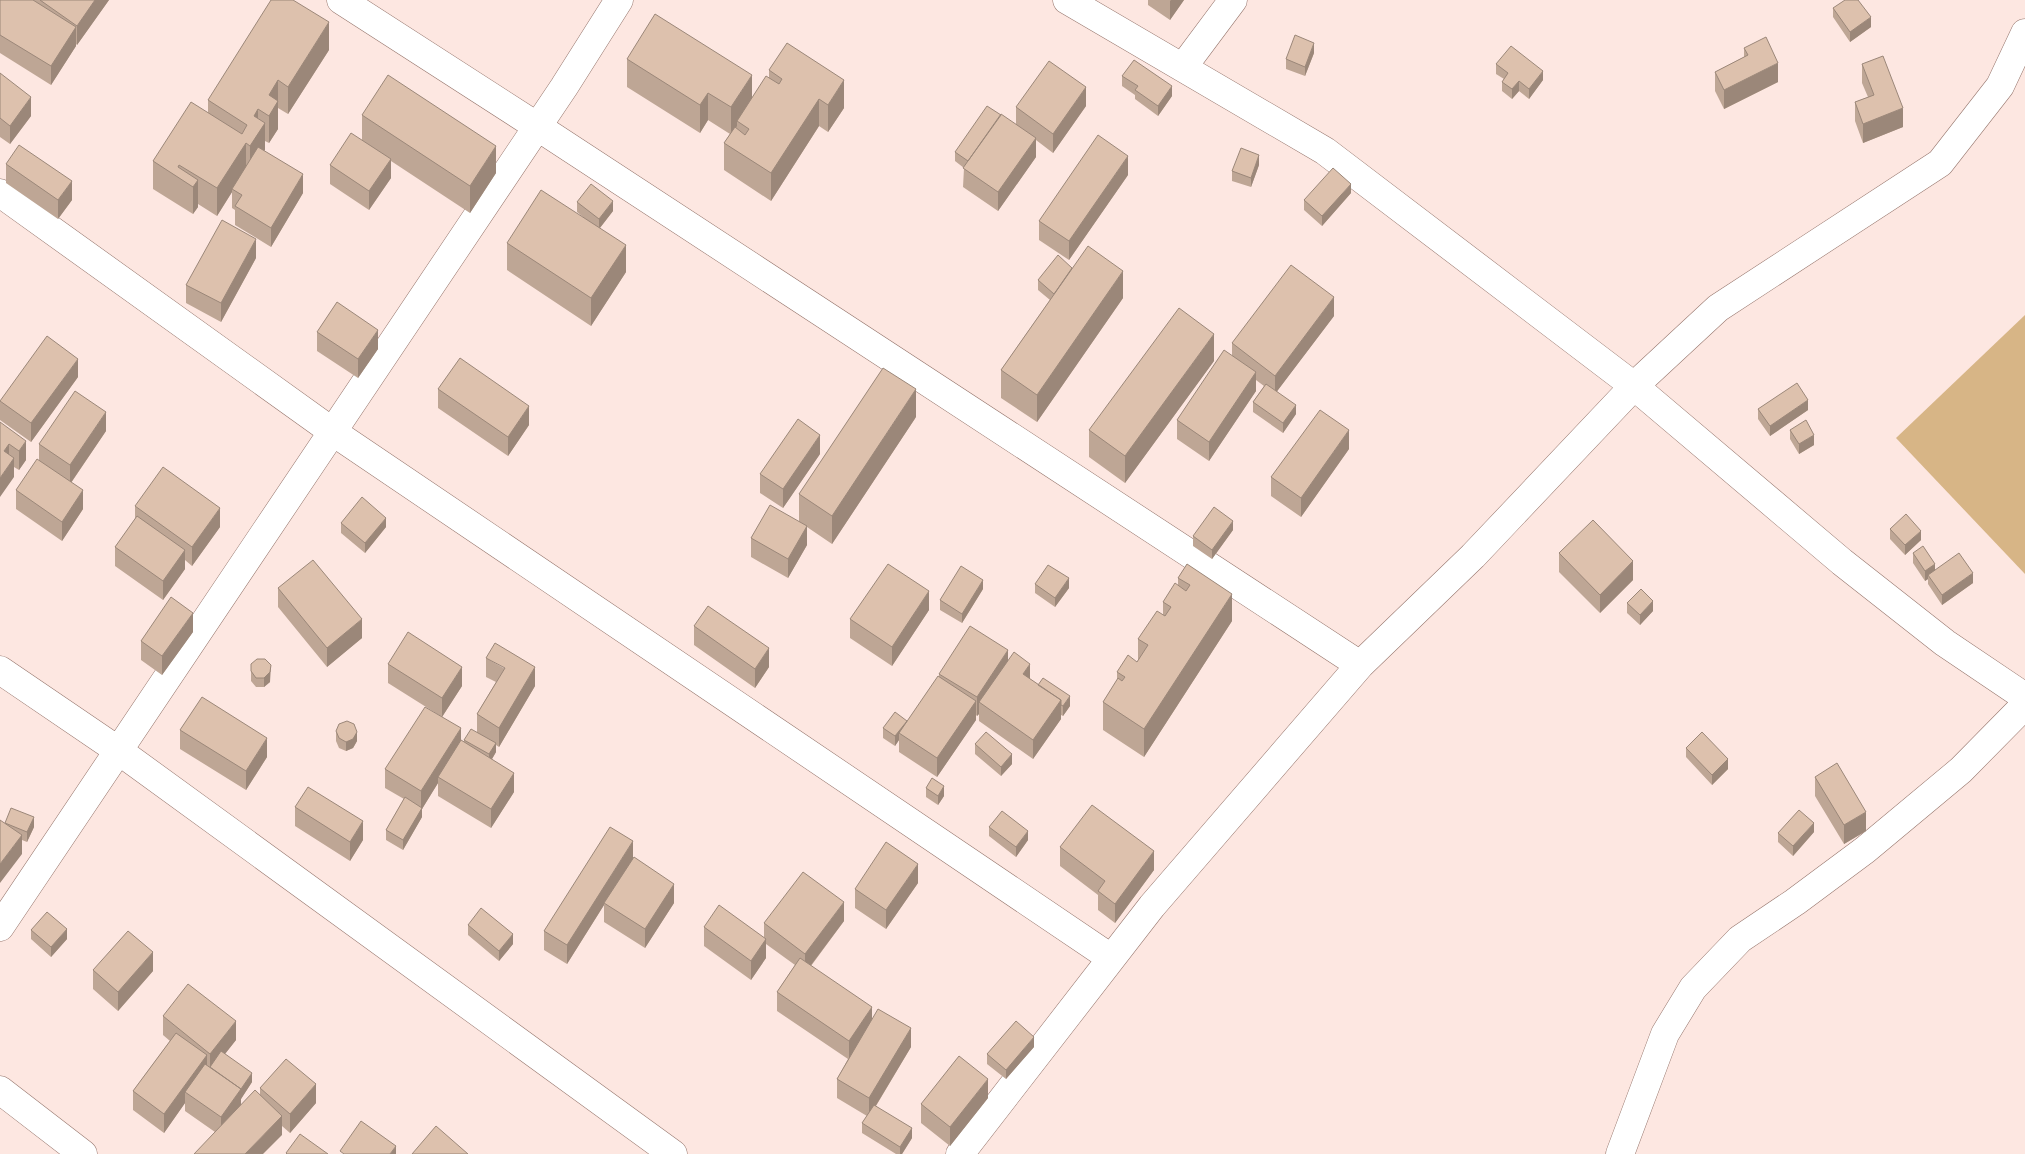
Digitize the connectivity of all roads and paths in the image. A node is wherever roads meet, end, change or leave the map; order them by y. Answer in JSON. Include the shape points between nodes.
{"nodes":[{"id":1,"x":341,"y":0,"type":"edge"},
{"id":2,"x":619,"y":0,"type":"edge"},
{"id":3,"x":1067,"y":0,"type":"edge"},
{"id":4,"x":1233,"y":0,"type":"edge"},
{"id":5,"x":2025,"y":33,"type":"edge"},
{"id":6,"x":1183,"y":67,"type":"junction"},
{"id":7,"x":538,"y":127,"type":"junction"},
{"id":8,"x":0,"y":193,"type":"edge"},
{"id":9,"x":1634,"y":386,"type":"junction"},
{"id":10,"x":333,"y":432,"type":"junction"},
{"id":11,"x":1360,"y":665,"type":"junction"},
{"id":12,"x":0,"y":670,"type":"edge"},
{"id":13,"x":2025,"y":697,"type":"edge"},
{"id":14,"x":2025,"y":704,"type":"edge"},
{"id":15,"x":119,"y":751,"type":"junction"},
{"id":16,"x":0,"y":926,"type":"edge"},
{"id":17,"x":1111,"y":958,"type":"junction"},
{"id":18,"x":0,"y":1090,"type":"edge"},
{"id":19,"x":83,"y":1154,"type":"edge"},
{"id":20,"x":673,"y":1154,"type":"edge"},
{"id":21,"x":960,"y":1154,"type":"edge"},
{"id":22,"x":1620,"y":1154,"type":"edge"}],
"edges":[{"from":1,"to":7,"type":"street"},
{"from":2,"to":7,"type":"street"},
{"from":3,"to":6,"type":"street"},
{"from":4,"to":6,"type":"street"},
{"from":5,"to":9,"type":"street","via":[[2000,86],[1940,163],[1718,308]]},
{"from":6,"to":9,"type":"street","via":[[1325,152]]},
{"from":7,"to":10,"type":"street"},
{"from":7,"to":11,"type":"street"},
{"from":8,"to":10,"type":"street"},
{"from":9,"to":11,"type":"street","via":[[1473,556]]},
{"from":9,"to":13,"type":"street","via":[[1849,568],[1945,643]]},
{"from":10,"to":15,"type":"street"},
{"from":10,"to":17,"type":"street"},
{"from":11,"to":17,"type":"street"},
{"from":12,"to":15,"type":"street"},
{"from":14,"to":22,"type":"street","via":[[1961,770],[1864,850],[1740,939],[1692,988],[1665,1034]]},
{"from":15,"to":16,"type":"street"},
{"from":15,"to":20,"type":"street"},
{"from":17,"to":21,"type":"street"},
{"from":18,"to":19,"type":"street"}]}
